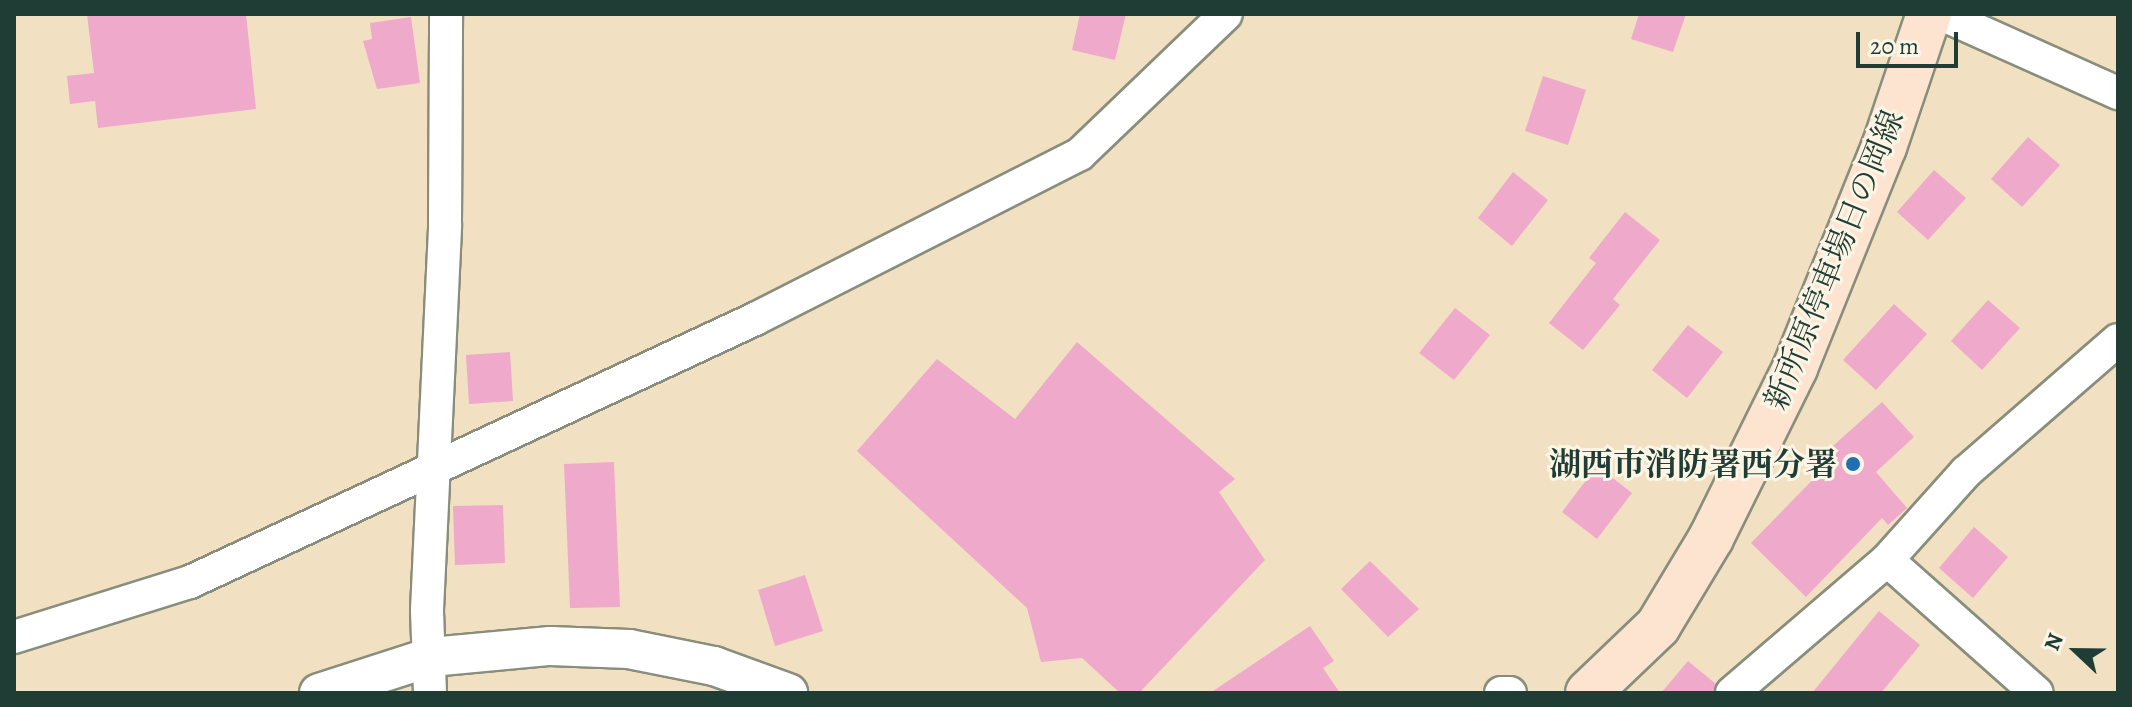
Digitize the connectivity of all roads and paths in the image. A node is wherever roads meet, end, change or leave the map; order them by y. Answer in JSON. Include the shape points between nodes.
{"nodes":[{"id":1,"x":446,"y":14,"type":"edge"},
{"id":2,"x":1226,"y":14,"type":"edge"},
{"id":3,"x":1929,"y":14,"type":"edge"},
{"id":4,"x":1941,"y":14,"type":"edge"},
{"id":5,"x":2118,"y":93,"type":"edge"},
{"id":6,"x":2118,"y":340,"type":"edge"},
{"id":7,"x":437,"y":468,"type":"junction"},
{"id":8,"x":1887,"y":560,"type":"junction"},
{"id":9,"x":14,"y":637,"type":"edge"},
{"id":10,"x":431,"y":675,"type":"edge"},
{"id":11,"x":319,"y":693,"type":"edge"},
{"id":12,"x":788,"y":693,"type":"edge"},
{"id":13,"x":1501,"y":693,"type":"edge"},
{"id":14,"x":1510,"y":693,"type":"edge"},
{"id":15,"x":1588,"y":693,"type":"edge"},
{"id":16,"x":1732,"y":693,"type":"edge"},
{"id":17,"x":2037,"y":693,"type":"edge"}],
"edges":[{"from":1,"to":7,"type":"street"},
{"from":2,"to":7,"type":"street","via":[[1080,154],[755,319]]},
{"from":3,"to":15,"type":"main road","name":"新所原停車場日の岡線","via":[[1884,147],[1795,368],[1718,523],[1658,626]]},
{"from":4,"to":5,"type":"street"},
{"from":6,"to":8,"type":"street","via":[[1966,472]]},
{"from":7,"to":9,"type":"street","via":[[190,582]]},
{"from":7,"to":10,"type":"street","via":[[427,610]]},
{"from":8,"to":16,"type":"street"},
{"from":8,"to":17,"type":"street"},
{"from":10,"to":11,"type":"street"},
{"from":10,"to":12,"type":"street","via":[[550,646],[629,649],[714,666]]},
{"from":13,"to":14,"type":"street"}]}
